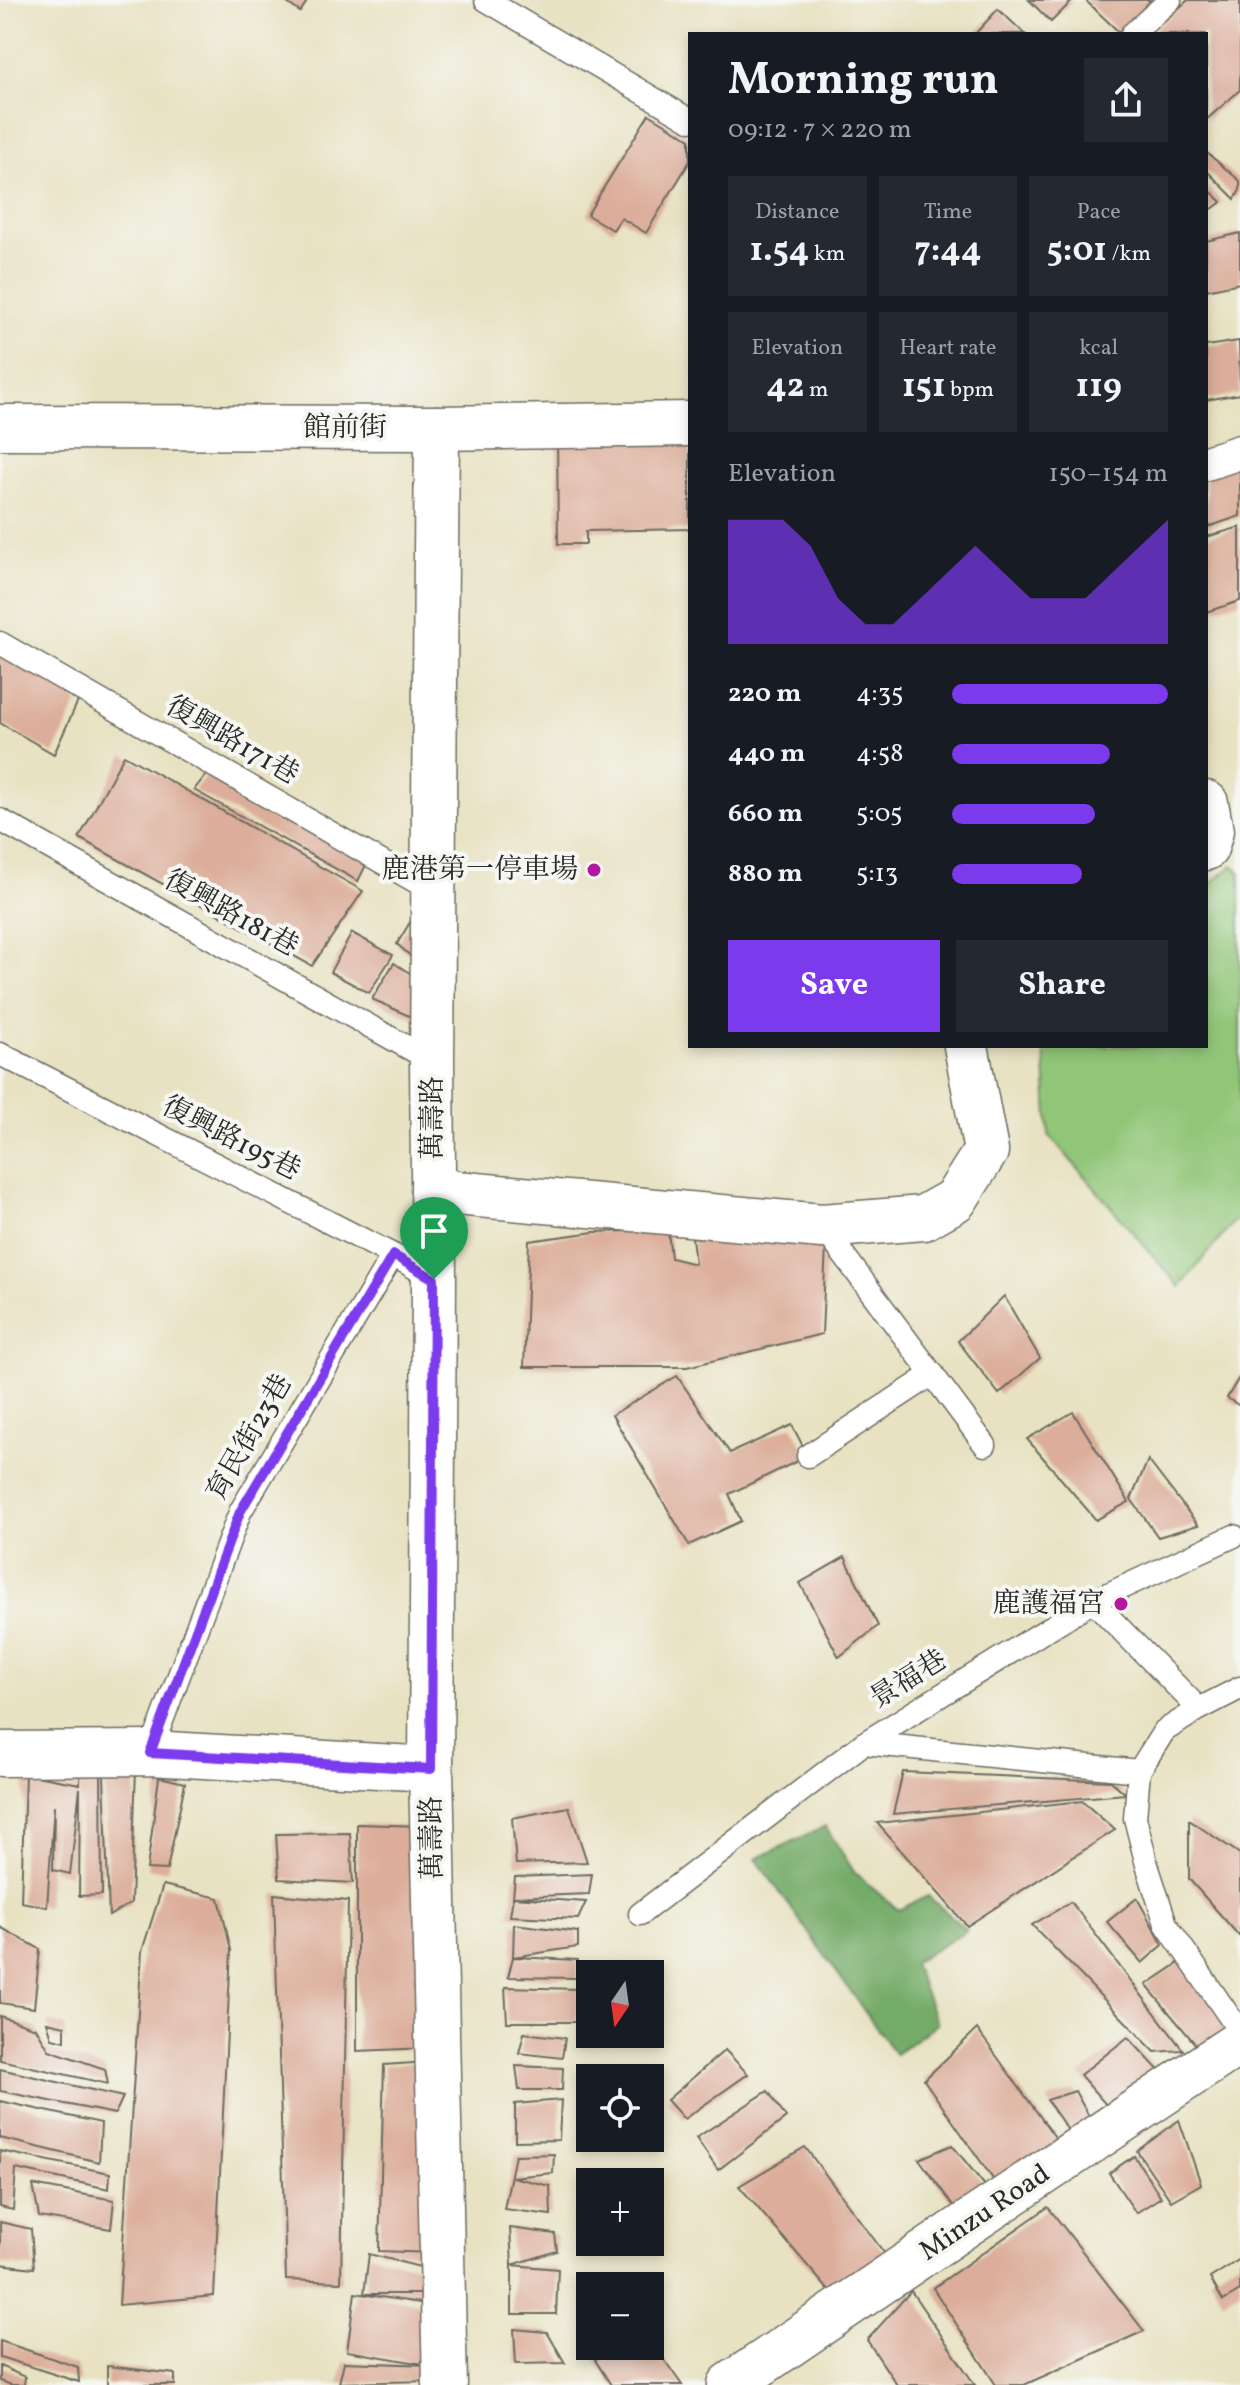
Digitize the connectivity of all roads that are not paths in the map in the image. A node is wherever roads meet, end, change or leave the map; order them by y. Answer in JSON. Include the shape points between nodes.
{"nodes":[{"id":1,"x":1170,"y":0,"type":"edge"},
{"id":2,"x":497,"y":3,"type":"edge"},
{"id":3,"x":1134,"y":32,"type":"edge"},
{"id":4,"x":688,"y":119,"type":"edge"},
{"id":5,"x":688,"y":424,"type":"edge"},
{"id":6,"x":0,"y":427,"type":"edge"},
{"id":7,"x":437,"y":428,"type":"junction"},
{"id":8,"x":1240,"y":452,"type":"edge"},
{"id":9,"x":1208,"y":462,"type":"edge"},
{"id":10,"x":0,"y":643,"type":"edge"},
{"id":11,"x":1208,"y":814,"type":"edge"},
{"id":12,"x":0,"y":820,"type":"edge"},
{"id":13,"x":1208,"y":841,"type":"edge"},
{"id":14,"x":434,"y":892,"type":"junction"},
{"id":15,"x":966,"y":1048,"type":"edge"},
{"id":16,"x":0,"y":1054,"type":"edge"},
{"id":17,"x":432,"y":1061,"type":"junction"},
{"id":18,"x":433,"y":1191,"type":"junction"},
{"id":19,"x":822,"y":1226,"type":"junction"},
{"id":20,"x":393,"y":1255,"type":"junction"},
{"id":21,"x":434,"y":1279,"type":"junction"},
{"id":22,"x":933,"y":1374,"type":"junction"},
{"id":23,"x":985,"y":1445,"type":"dead end"},
{"id":24,"x":808,"y":1456,"type":"dead end"},
{"id":25,"x":1234,"y":1536,"type":"dead end"},
{"id":26,"x":1093,"y":1601,"type":"junction"},
{"id":27,"x":1240,"y":1688,"type":"edge"},
{"id":28,"x":1199,"y":1709,"type":"junction"},
{"id":29,"x":864,"y":1743,"type":"junction"},
{"id":30,"x":150,"y":1753,"type":"junction"},
{"id":31,"x":0,"y":1754,"type":"edge"},
{"id":32,"x":431,"y":1769,"type":"junction"},
{"id":33,"x":1139,"y":1771,"type":"junction"},
{"id":34,"x":640,"y":1914,"type":"dead end"},
{"id":35,"x":1240,"y":2032,"type":"edge"},
{"id":36,"x":1240,"y":2042,"type":"edge"},
{"id":37,"x":445,"y":2385,"type":"edge"},
{"id":38,"x":730,"y":2385,"type":"edge"}],
"edges":[{"from":1,"to":3,"type":"lane"},
{"from":2,"to":4,"type":"lane"},
{"from":5,"to":7,"type":"street","name":"館前街"},
{"from":6,"to":7,"type":"street","name":"館前街"},
{"from":7,"to":14,"type":"street","name":"萬壽路"},
{"from":8,"to":9,"type":"street"},
{"from":10,"to":14,"type":"lane","name":"復興路171巷"},
{"from":11,"to":13,"type":"street"},
{"from":12,"to":17,"type":"lane","name":"復興路181巷"},
{"from":14,"to":17,"type":"street","name":"萬壽路"},
{"from":15,"to":19,"type":"street","via":[[986,1151],[955,1200],[923,1218]]},
{"from":16,"to":20,"type":"lane","name":"復興路195巷"},
{"from":17,"to":18,"type":"street","name":"萬壽路"},
{"from":18,"to":19,"type":"street"},
{"from":18,"to":21,"type":"street","name":"萬壽路"},
{"from":19,"to":22,"type":"lane"},
{"from":20,"to":21,"type":"lane","name":"復興路195巷"},
{"from":20,"to":30,"type":"lane","name":"育民街23巷","via":[[240,1512]]},
{"from":21,"to":32,"type":"street","name":"萬壽路"},
{"from":22,"to":23,"type":"lane"},
{"from":22,"to":24,"type":"lane"},
{"from":25,"to":26,"type":"lane","name":"景福巷"},
{"from":26,"to":28,"type":"lane"},
{"from":26,"to":29,"type":"lane","name":"景福巷"},
{"from":27,"to":28,"type":"lane"},
{"from":28,"to":33,"type":"lane","via":[[1164,1731]]},
{"from":29,"to":33,"type":"lane"},
{"from":29,"to":34,"type":"lane","name":"景福巷"},
{"from":30,"to":31,"type":"street"},
{"from":30,"to":32,"type":"street"},
{"from":32,"to":37,"type":"street","name":"萬壽路"},
{"from":33,"to":35,"type":"lane","via":[[1135,1818],[1166,1924]]},
{"from":36,"to":38,"type":"street","name":"Minzu Road"}]}
